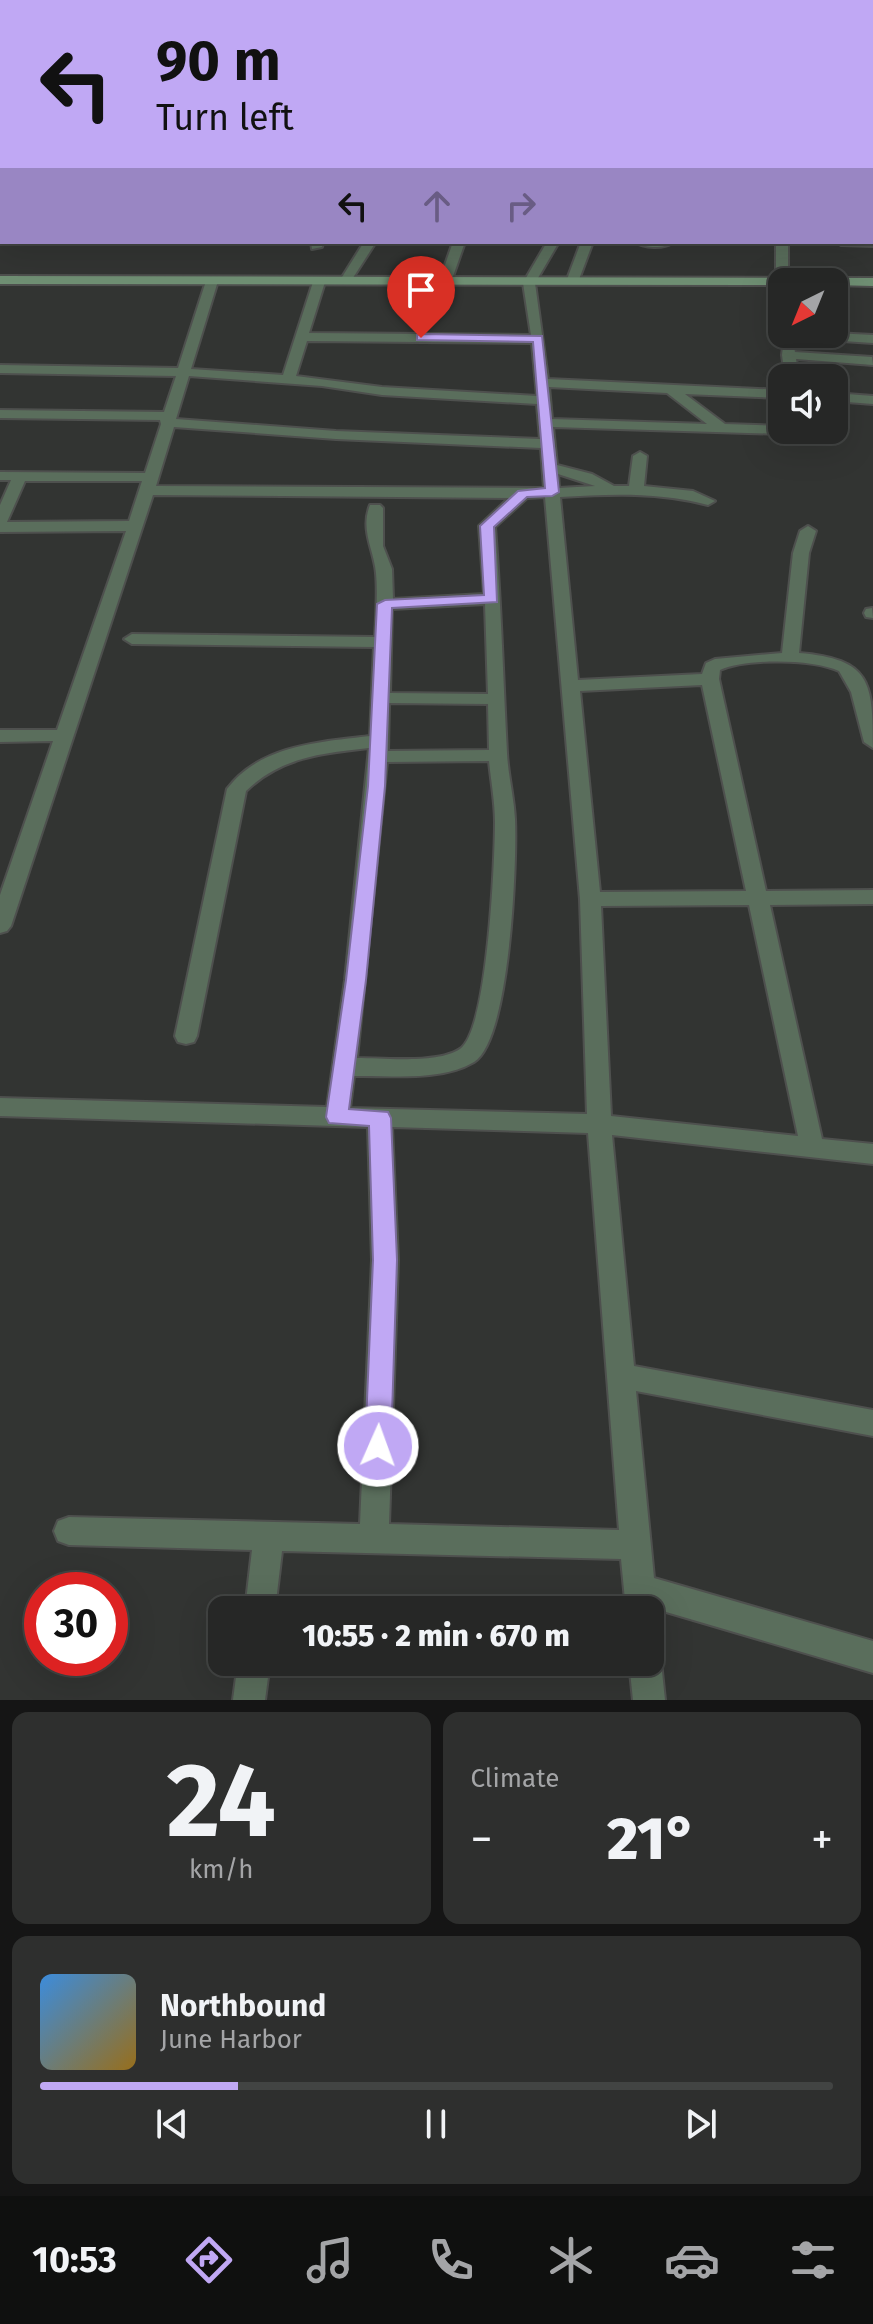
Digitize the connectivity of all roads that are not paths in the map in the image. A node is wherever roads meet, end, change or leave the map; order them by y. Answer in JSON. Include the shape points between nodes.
{"nodes":[{"id":1,"x":369,"y":244,"type":"edge"},
{"id":2,"x":458,"y":244,"type":"edge"},
{"id":3,"x":552,"y":244,"type":"edge"},
{"id":4,"x":586,"y":244,"type":"edge"},
{"id":5,"x":782,"y":244,"type":"edge"},
{"id":6,"x":782,"y":268,"type":"edge"},
{"id":7,"x":0,"y":280,"type":"edge"},
{"id":8,"x":212,"y":281,"type":"junction"},
{"id":9,"x":319,"y":282,"type":"junction"},
{"id":10,"x":345,"y":282,"type":"junction"},
{"id":11,"x":445,"y":282,"type":"junction"},
{"id":12,"x":572,"y":282,"type":"junction"},
{"id":13,"x":768,"y":282,"type":"edge"},
{"id":14,"x":848,"y":282,"type":"edge"},
{"id":15,"x":873,"y":282,"type":"edge"},
{"id":16,"x":529,"y":283,"type":"junction"},
{"id":17,"x":303,"y":337,"type":"junction"},
{"id":18,"x":848,"y":337,"type":"edge"},
{"id":19,"x":538,"y":339,"type":"junction"},
{"id":20,"x":873,"y":339,"type":"edge"},
{"id":21,"x":788,"y":348,"type":"edge"},
{"id":22,"x":788,"y":355,"type":"junction"},
{"id":23,"x":872,"y":361,"type":"edge"},
{"id":24,"x":790,"y":364,"type":"edge"},
{"id":25,"x":0,"y":369,"type":"edge"},
{"id":26,"x":184,"y":372,"type":"junction"},
{"id":27,"x":288,"y":380,"type":"junction"},
{"id":28,"x":671,"y":389,"type":"junction"},
{"id":29,"x":543,"y":391,"type":"junction"},
{"id":30,"x":768,"y":393,"type":"edge"},
{"id":31,"x":848,"y":398,"type":"edge"},
{"id":32,"x":873,"y":400,"type":"edge"},
{"id":33,"x":700,"y":411,"type":"junction"},
{"id":34,"x":0,"y":414,"type":"edge"},
{"id":35,"x":168,"y":419,"type":"junction"},
{"id":36,"x":680,"y":426,"type":"junction"},
{"id":37,"x":721,"y":428,"type":"junction"},
{"id":38,"x":768,"y":429,"type":"edge"},
{"id":39,"x":547,"y":434,"type":"junction"},
{"id":40,"x":640,"y":456,"type":"dead end"},
{"id":41,"x":550,"y":468,"type":"junction"},
{"id":42,"x":0,"y":476,"type":"edge"},
{"id":43,"x":20,"y":476,"type":"junction"},
{"id":44,"x":149,"y":484,"type":"junction"},
{"id":45,"x":615,"y":491,"type":"junction"},
{"id":46,"x":636,"y":491,"type":"junction"},
{"id":47,"x":552,"y":492,"type":"junction"},
{"id":48,"x":523,"y":494,"type":"junction"},
{"id":49,"x":708,"y":501,"type":"dead end"},
{"id":50,"x":375,"y":508,"type":"dead end"},
{"id":51,"x":0,"y":525,"type":"edge"},
{"id":52,"x":135,"y":526,"type":"junction"},
{"id":53,"x":808,"y":531,"type":"dead end"},
{"id":54,"x":492,"y":599,"type":"junction"},
{"id":55,"x":385,"y":604,"type":"junction"},
{"id":56,"x":132,"y":639,"type":"dead end"},
{"id":57,"x":384,"y":642,"type":"junction"},
{"id":58,"x":790,"y":659,"type":"junction"},
{"id":59,"x":710,"y":679,"type":"junction"},
{"id":60,"x":570,"y":686,"type":"junction"},
{"id":61,"x":381,"y":698,"type":"junction"},
{"id":62,"x":497,"y":699,"type":"junction"},
{"id":63,"x":65,"y":735,"type":"junction"},
{"id":64,"x":0,"y":736,"type":"edge"},
{"id":65,"x":873,"y":742,"type":"edge"},
{"id":66,"x":378,"y":749,"type":"junction"},
{"id":67,"x":498,"y":755,"type":"junction"},
{"id":68,"x":757,"y":897,"type":"junction"},
{"id":69,"x":873,"y":897,"type":"edge"},
{"id":70,"x":590,"y":899,"type":"junction"},
{"id":71,"x":0,"y":926,"type":"edge"},
{"id":72,"x":186,"y":1036,"type":"dead end"},
{"id":73,"x":345,"y":1067,"type":"junction"},
{"id":74,"x":0,"y":1107,"type":"edge"},
{"id":75,"x":337,"y":1117,"type":"junction"},
{"id":76,"x":380,"y":1118,"type":"junction"},
{"id":77,"x":599,"y":1124,"type":"junction"},
{"id":78,"x":812,"y":1147,"type":"junction"},
{"id":79,"x":873,"y":1154,"type":"edge"},
{"id":80,"x":621,"y":1376,"type":"junction"},
{"id":81,"x":873,"y":1423,"type":"edge"},
{"id":82,"x":69,"y":1531,"type":"dead end"},
{"id":83,"x":269,"y":1535,"type":"junction"},
{"id":84,"x":374,"y":1538,"type":"junction"},
{"id":85,"x":635,"y":1545,"type":"junction"},
{"id":86,"x":262,"y":1596,"type":"edge"},
{"id":87,"x":640,"y":1596,"type":"edge"},
{"id":88,"x":664,"y":1606,"type":"edge"},
{"id":89,"x":873,"y":1657,"type":"edge"},
{"id":90,"x":252,"y":1676,"type":"edge"},
{"id":91,"x":646,"y":1676,"type":"edge"},
{"id":92,"x":249,"y":1700,"type":"edge"},
{"id":93,"x":649,"y":1700,"type":"edge"}],
"edges":[{"from":1,"to":10,"type":"street"},
{"from":2,"to":11,"type":"street"},
{"from":3,"to":16,"type":"street"},
{"from":4,"to":12,"type":"street"},
{"from":5,"to":6,"type":"street"},
{"from":7,"to":8,"type":"street"},
{"from":8,"to":9,"type":"street"},
{"from":8,"to":26,"type":"street"},
{"from":9,"to":10,"type":"street"},
{"from":9,"to":17,"type":"street"},
{"from":10,"to":11,"type":"street"},
{"from":11,"to":16,"type":"street"},
{"from":12,"to":13,"type":"street"},
{"from":12,"to":16,"type":"street"},
{"from":14,"to":15,"type":"street"},
{"from":16,"to":19,"type":"street"},
{"from":17,"to":19,"type":"street"},
{"from":17,"to":27,"type":"street"},
{"from":18,"to":20,"type":"street"},
{"from":19,"to":29,"type":"street"},
{"from":21,"to":22,"type":"street"},
{"from":22,"to":23,"type":"street"},
{"from":22,"to":24,"type":"street"},
{"from":25,"to":26,"type":"street"},
{"from":26,"to":27,"type":"street"},
{"from":26,"to":35,"type":"street"},
{"from":27,"to":29,"type":"street","via":[[394,392]]},
{"from":28,"to":29,"type":"street"},
{"from":28,"to":30,"type":"street"},
{"from":28,"to":33,"type":"street"},
{"from":29,"to":39,"type":"street"},
{"from":31,"to":32,"type":"street"},
{"from":33,"to":36,"type":"street"},
{"from":33,"to":37,"type":"street"},
{"from":34,"to":35,"type":"street"},
{"from":35,"to":39,"type":"street","via":[[336,435]]},
{"from":35,"to":44,"type":"street"},
{"from":36,"to":37,"type":"street"},
{"from":36,"to":39,"type":"street"},
{"from":37,"to":38,"type":"street"},
{"from":39,"to":41,"type":"street"},
{"from":40,"to":46,"type":"street"},
{"from":41,"to":45,"type":"street"},
{"from":41,"to":47,"type":"street"},
{"from":42,"to":43,"type":"street"},
{"from":43,"to":44,"type":"street"},
{"from":43,"to":51,"type":"street"},
{"from":44,"to":48,"type":"street"},
{"from":44,"to":52,"type":"street"},
{"from":45,"to":46,"type":"street"},
{"from":45,"to":47,"type":"street"},
{"from":46,"to":49,"type":"street","via":[[689,494]]},
{"from":47,"to":48,"type":"street"},
{"from":47,"to":60,"type":"street"},
{"from":48,"to":54,"type":"street","via":[[487,526]]},
{"from":50,"to":55,"type":"street"},
{"from":51,"to":52,"type":"street"},
{"from":52,"to":63,"type":"street"},
{"from":53,"to":58,"type":"street"},
{"from":54,"to":55,"type":"street"},
{"from":54,"to":62,"type":"street"},
{"from":55,"to":57,"type":"street"},
{"from":56,"to":57,"type":"street"},
{"from":57,"to":61,"type":"street"},
{"from":58,"to":59,"type":"street","via":[[723,661],[712,667]]},
{"from":58,"to":65,"type":"street","via":[[832,661],[847,669]]},
{"from":59,"to":60,"type":"street"},
{"from":59,"to":68,"type":"street"},
{"from":60,"to":70,"type":"street"},
{"from":61,"to":62,"type":"street"},
{"from":61,"to":66,"type":"street"},
{"from":62,"to":67,"type":"street"},
{"from":63,"to":64,"type":"street"},
{"from":63,"to":71,"type":"street"},
{"from":66,"to":67,"type":"street"},
{"from":66,"to":72,"type":"street","via":[[283,756],[237,789]]},
{"from":66,"to":73,"type":"street"},
{"from":67,"to":73,"type":"street","via":[[505,820],[504,899],[481,1038],[468,1055],[436,1066]]},
{"from":68,"to":69,"type":"street"},
{"from":68,"to":70,"type":"street"},
{"from":68,"to":78,"type":"street"},
{"from":70,"to":77,"type":"street"},
{"from":73,"to":75,"type":"street"},
{"from":74,"to":75,"type":"street"},
{"from":75,"to":76,"type":"street"},
{"from":76,"to":77,"type":"street"},
{"from":76,"to":84,"type":"street","via":[[385,1260]]},
{"from":77,"to":78,"type":"street"},
{"from":77,"to":80,"type":"street"},
{"from":78,"to":79,"type":"street"},
{"from":80,"to":81,"type":"street"},
{"from":80,"to":85,"type":"street"},
{"from":82,"to":83,"type":"street"},
{"from":83,"to":84,"type":"street"},
{"from":83,"to":86,"type":"street"},
{"from":84,"to":85,"type":"street"},
{"from":85,"to":87,"type":"street"},
{"from":88,"to":89,"type":"street"},
{"from":90,"to":92,"type":"street"},
{"from":91,"to":93,"type":"street"}]}
